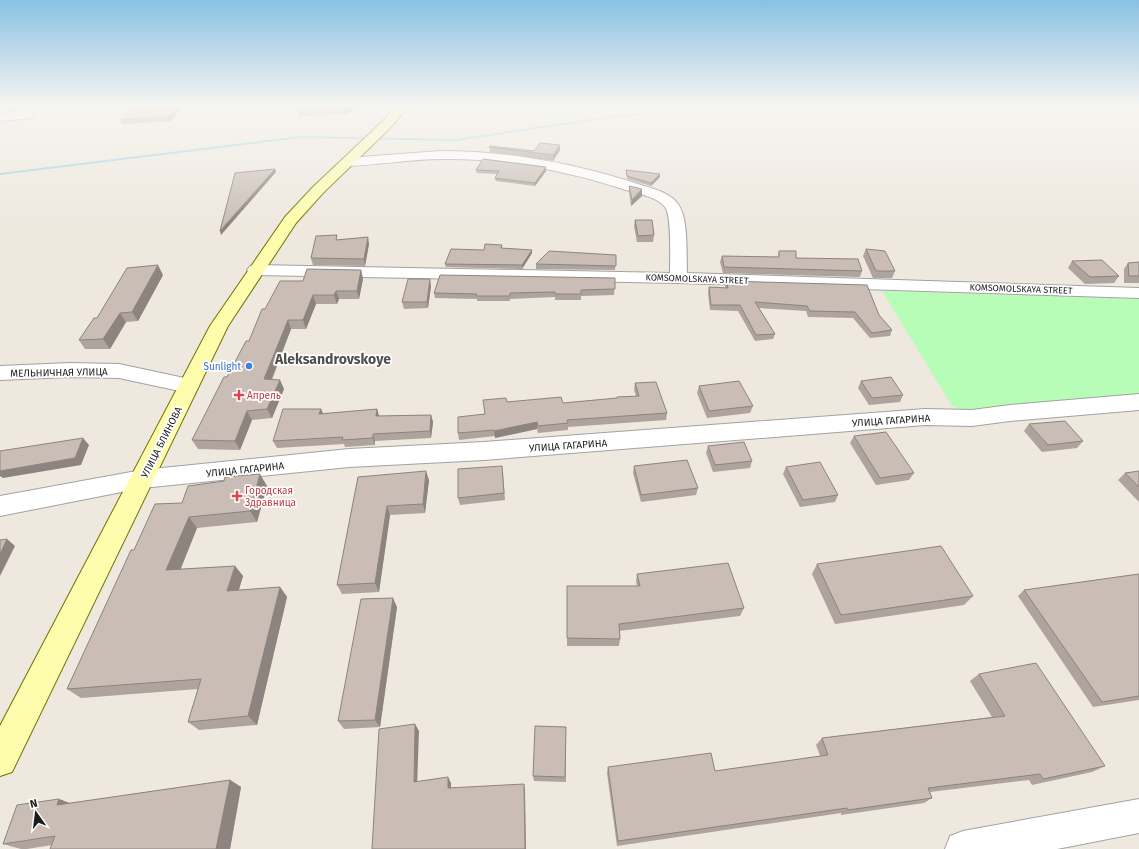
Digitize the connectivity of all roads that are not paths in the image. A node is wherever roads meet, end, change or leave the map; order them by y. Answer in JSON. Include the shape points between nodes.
{"nodes":[{"id":1,"x":365,"y":146,"type":"edge"},
{"id":2,"x":354,"y":156,"type":"junction"},
{"id":3,"x":256,"y":270,"type":"junction"},
{"id":4,"x":679,"y":278,"type":"junction"},
{"id":5,"x":1139,"y":293,"type":"edge"},
{"id":6,"x":0,"y":373,"type":"edge"},
{"id":7,"x":189,"y":386,"type":"junction"},
{"id":8,"x":1139,"y":402,"type":"edge"},
{"id":9,"x":142,"y":479,"type":"junction"},
{"id":10,"x":0,"y":506,"type":"edge"},
{"id":11,"x":0,"y":760,"type":"edge"},
{"id":12,"x":1139,"y":816,"type":"edge"},
{"id":13,"x":963,"y":849,"type":"edge"}],
"edges":[{"from":1,"to":2,"type":"main road","name":"УЛИЦА БЛИНОВА"},
{"from":2,"to":3,"type":"main road","name":"УЛИЦА БЛИНОВА","via":[[290,220]]},
{"from":2,"to":4,"type":"street","via":[[371,162],[433,155],[544,164],[602,177],[644,191],[672,206],[676,216]]},
{"from":3,"to":4,"type":"street","name":"KOMSOMOLSKAYA STREET"},
{"from":3,"to":7,"type":"main road","name":"УЛИЦА БЛИНОВА","via":[[219,326]]},
{"from":4,"to":5,"type":"street","name":"KOMSOMOLSKAYA STREET"},
{"from":6,"to":7,"type":"street","name":"МЕЛЬНИЧНАЯ УЛИЦА","via":[[70,370],[119,372]]},
{"from":7,"to":9,"type":"main road","name":"УЛИЦА БЛИНОВА"},
{"from":8,"to":9,"type":"street","name":"УЛИЦА ГАГАРИНА","via":[[972,418],[925,417],[484,451],[349,458]]},
{"from":9,"to":10,"type":"street","name":"УЛИЦА ГАГАРИНА"},
{"from":9,"to":11,"type":"main road","name":"УЛИЦА БЛИНОВА"},
{"from":12,"to":13,"type":"street"}]}
